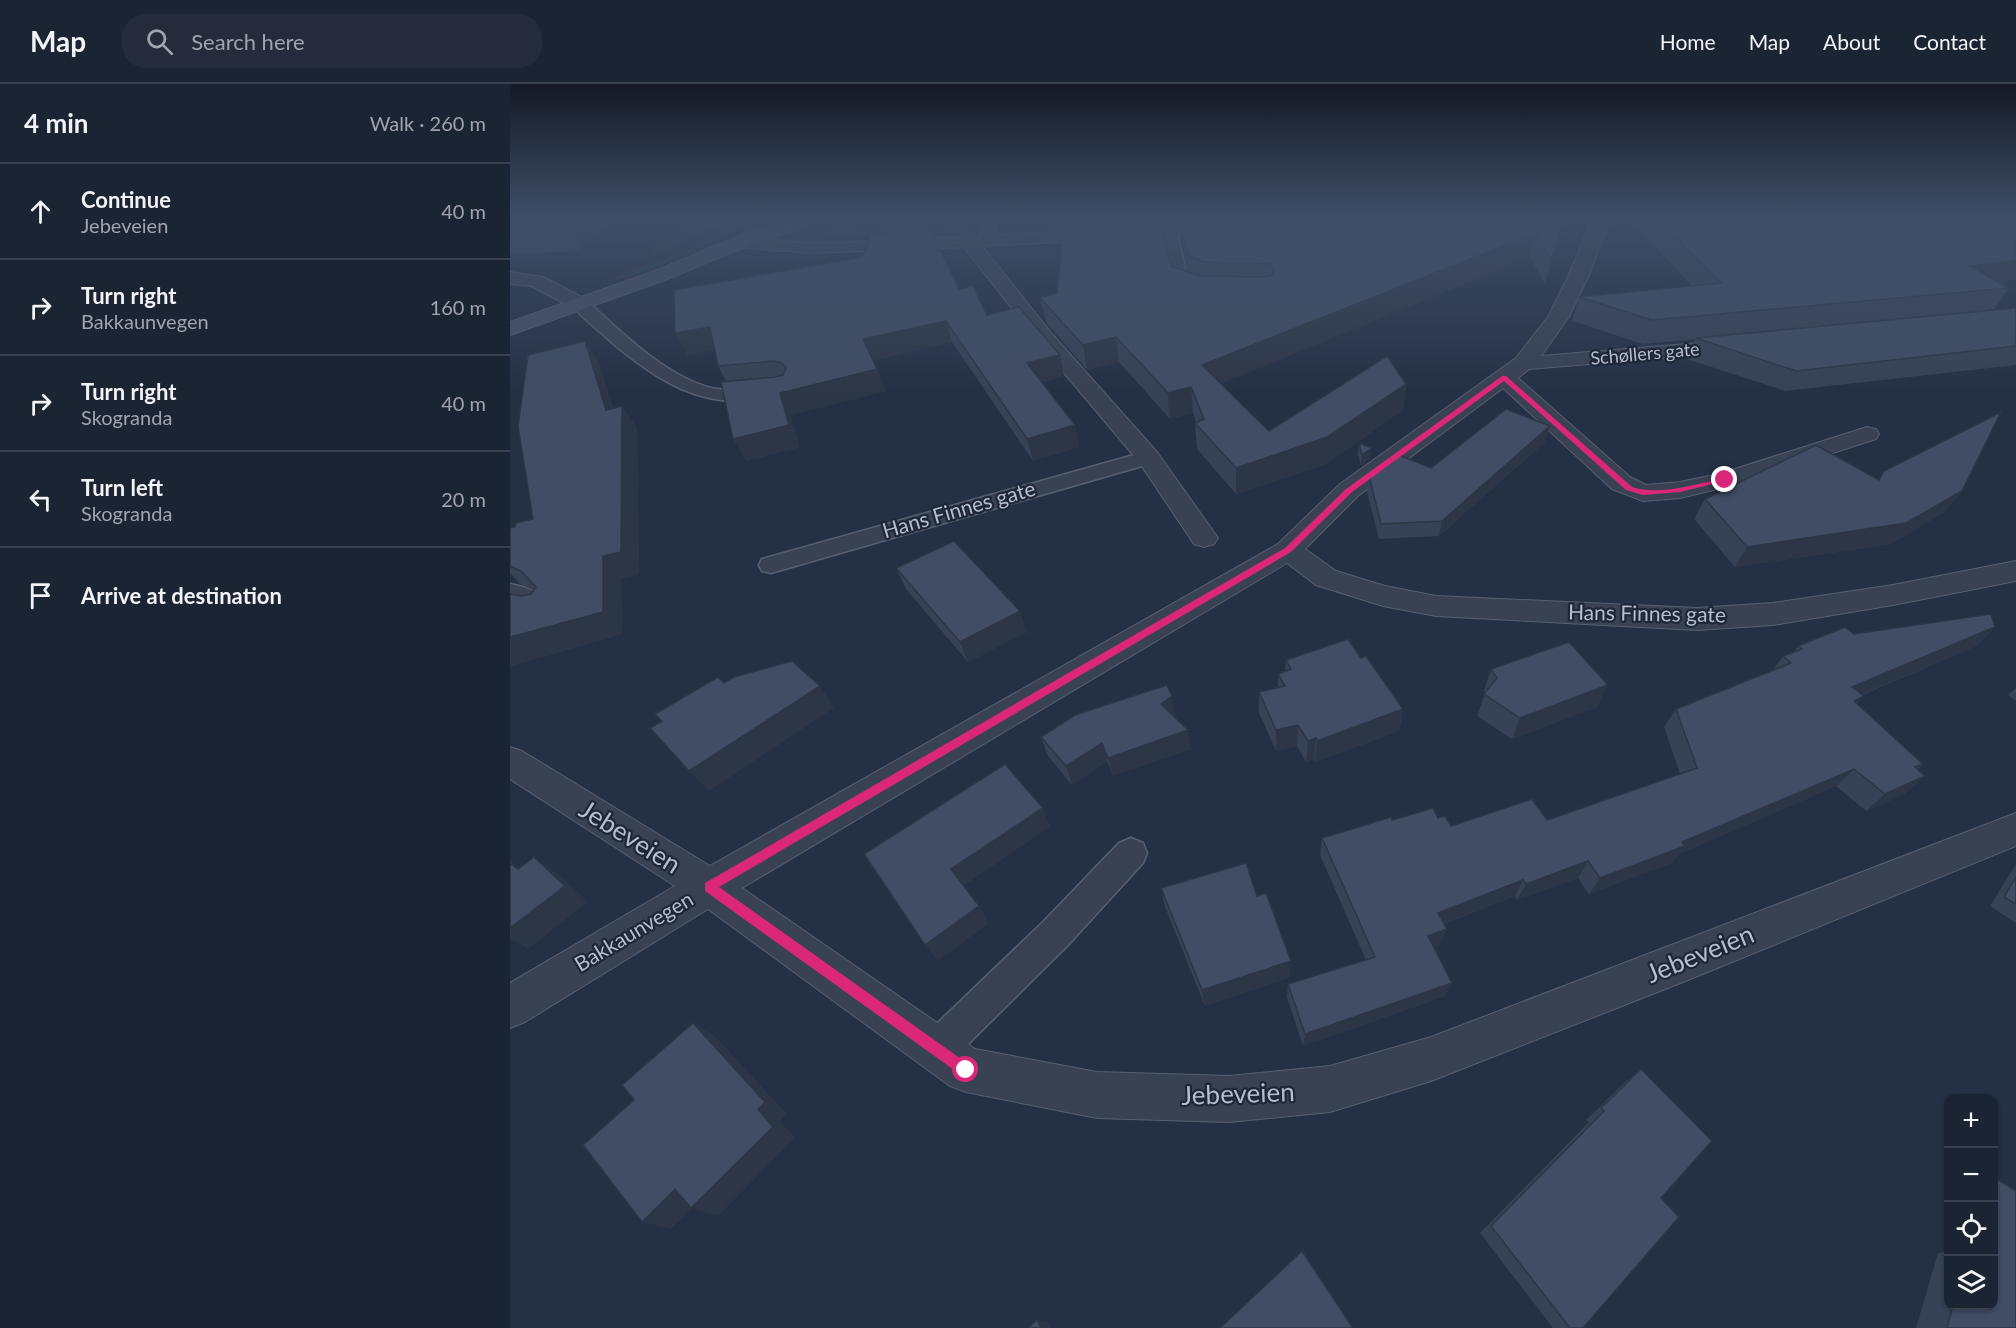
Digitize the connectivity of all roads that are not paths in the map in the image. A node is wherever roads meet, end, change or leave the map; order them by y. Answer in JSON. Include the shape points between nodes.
{"nodes":[{"id":1,"x":653,"y":276,"type":"edge"},
{"id":2,"x":996,"y":276,"type":"edge"},
{"id":3,"x":1178,"y":276,"type":"edge"},
{"id":4,"x":1578,"y":276,"type":"edge"},
{"id":5,"x":510,"y":278,"type":"edge"},
{"id":6,"x":1217,"y":294,"type":"edge"},
{"id":7,"x":580,"y":304,"type":"junction"},
{"id":8,"x":510,"y":329,"type":"edge"},
{"id":9,"x":1755,"y":344,"type":"edge"},
{"id":10,"x":1514,"y":370,"type":"junction"},
{"id":11,"x":785,"y":391,"type":"edge"},
{"id":12,"x":1867,"y":434,"type":"dead end"},
{"id":13,"x":1148,"y":457,"type":"junction"},
{"id":14,"x":1204,"y":538,"type":"dead end"},
{"id":15,"x":1288,"y":550,"type":"junction"},
{"id":16,"x":771,"y":566,"type":"dead end"},
{"id":17,"x":2016,"y":571,"type":"edge"},
{"id":18,"x":510,"y":593,"type":"edge"},
{"id":19,"x":541,"y":609,"type":"edge"},
{"id":20,"x":510,"y":761,"type":"edge"},
{"id":21,"x":2016,"y":829,"type":"edge"},
{"id":22,"x":1131,"y":853,"type":"dead end"},
{"id":23,"x":709,"y":887,"type":"junction"},
{"id":24,"x":510,"y":1007,"type":"edge"},
{"id":25,"x":936,"y":1050,"type":"junction"}],
"edges":[{"from":1,"to":7,"type":"main road"},
{"from":2,"to":13,"type":"street"},
{"from":3,"to":6,"type":"lane","via":[[1180,284],[1201,293]]},
{"from":4,"to":10,"type":"street","name":"Bakkaunvegen","via":[[1558,318]]},
{"from":5,"to":7,"type":"street","via":[[536,281]]},
{"from":7,"to":8,"type":"main road"},
{"from":7,"to":11,"type":"lane","via":[[654,366],[704,393]]},
{"from":9,"to":10,"type":"street","name":"Schøllers gate"},
{"from":10,"to":12,"type":"street","via":[[1621,483],[1643,493],[1725,480]]},
{"from":10,"to":15,"type":"street","name":"Bakkaunvegen","via":[[1349,490]]},
{"from":13,"to":14,"type":"street"},
{"from":13,"to":16,"type":"lane","name":"Hans Finnes gate"},
{"from":15,"to":17,"type":"street","name":"Hans Finnes gate","via":[[1326,578],[1383,596],[1436,606],[1697,619],[1773,614]]},
{"from":15,"to":23,"type":"street","name":"Bakkaunvegen"},
{"from":18,"to":19,"type":"lane","via":[[521,595]]},
{"from":20,"to":23,"type":"street","name":"Jebeveien"},
{"from":21,"to":25,"type":"street","name":"Jebeveien","via":[[1431,1059],[1330,1089],[1229,1099],[1096,1095],[966,1070]]},
{"from":22,"to":25,"type":"lane"},
{"from":23,"to":24,"type":"street","name":"Bakkaunvegen"},
{"from":23,"to":25,"type":"street","name":"Jebeveien"}]}
